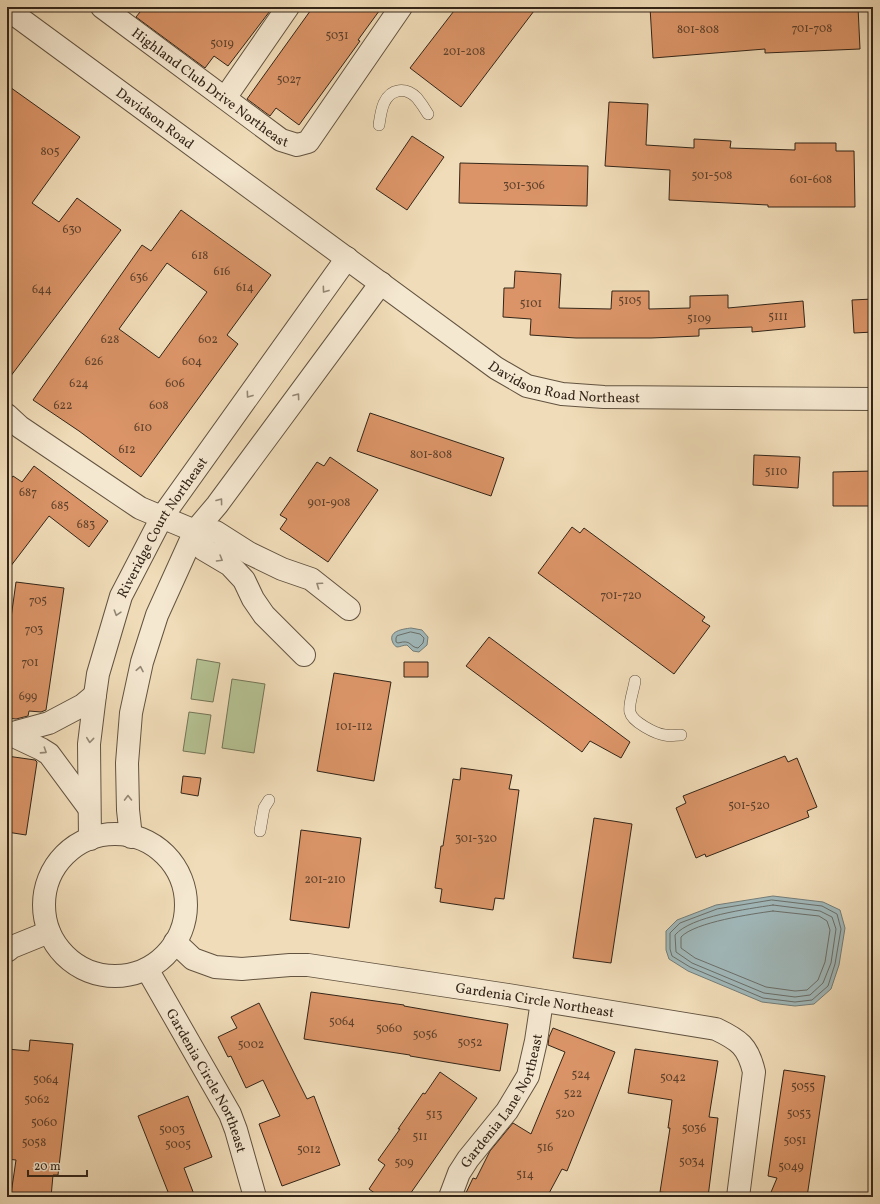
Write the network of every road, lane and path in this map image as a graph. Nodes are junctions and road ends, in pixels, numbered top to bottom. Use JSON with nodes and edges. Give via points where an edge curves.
{"nodes":[{"id":1,"x":102,"y":7,"type":"edge"},
{"id":2,"x":288,"y":7,"type":"edge"},
{"id":3,"x":401,"y":7,"type":"edge"},
{"id":4,"x":16,"y":11,"type":"edge"},
{"id":5,"x":225,"y":98,"type":"junction"},
{"id":6,"x":428,"y":114,"type":"dead end"},
{"id":7,"x":379,"y":125,"type":"dead end"},
{"id":8,"x":304,"y":226,"type":"joint"},
{"id":9,"x":347,"y":258,"type":"junction"},
{"id":10,"x":381,"y":282,"type":"junction"},
{"id":11,"x":873,"y":399,"type":"edge"},
{"id":12,"x":7,"y":415,"type":"edge"},
{"id":13,"x":162,"y":517,"type":"junction"},
{"id":14,"x":195,"y":531,"type":"junction"},
{"id":15,"x":349,"y":609,"type":"dead end"},
{"id":16,"x":304,"y":655,"type":"dead end"},
{"id":17,"x":635,"y":681,"type":"dead end"},
{"id":18,"x":95,"y":695,"type":"junction"},
{"id":19,"x":8,"y":733,"type":"edge"},
{"id":20,"x":681,"y":735,"type":"dead end"},
{"id":21,"x":269,"y":800,"type":"dead end"},
{"id":22,"x":89,"y":808,"type":"junction"},
{"id":23,"x":260,"y":831,"type":"dead end"},
{"id":24,"x":131,"y":837,"type":"junction"},
{"id":25,"x":90,"y":839,"type":"junction"},
{"id":26,"x":49,"y":932,"type":"junction"},
{"id":27,"x":175,"y":942,"type":"junction"},
{"id":28,"x":7,"y":951,"type":"edge"},
{"id":29,"x":147,"y":969,"type":"junction"},
{"id":30,"x":542,"y":1001,"type":"junction"},
{"id":31,"x":255,"y":1197,"type":"edge"},
{"id":32,"x":450,"y":1197,"type":"edge"},
{"id":33,"x":738,"y":1197,"type":"edge"}],
"edges":[{"from":1,"to":5,"type":"street","name":"Highland Club Drive Northeast"},
{"from":2,"to":5,"type":"street"},
{"from":3,"to":5,"type":"street","name":"Highland Club Drive Northeast","via":[[308,142],[297,145],[281,140]]},
{"from":4,"to":8,"type":"street","name":"Davidson Road"},
{"from":6,"to":7,"type":"lane","via":[[417,98],[406,91],[398,90],[390,94],[384,102]]},
{"from":8,"to":9,"type":"street","name":"Davidson Road Northeast"},
{"from":9,"to":10,"type":"street","name":"Davidson Road Northeast"},
{"from":9,"to":13,"type":"street","name":"Riveridge Court Northeast","one_way":true},
{"from":10,"to":11,"type":"street","name":"Davidson Road Northeast","via":[[496,368],[527,386],[562,394],[604,397]]},
{"from":14,"to":10,"type":"street","name":"Riveridge Court Northeast","one_way":true,"via":[[217,505]]},
{"from":12,"to":13,"type":"street","via":[[26,431],[140,508]]},
{"from":13,"to":14,"type":"street"},
{"from":13,"to":18,"type":"street","name":"Riveridge Court Northeast","one_way":true,"via":[[122,596],[98,674]]},
{"from":15,"to":14,"type":"street","one_way":true,"via":[[311,579],[249,553],[216,532]]},
{"from":14,"to":16,"type":"street","one_way":true,"via":[[203,549],[222,559],[235,570],[244,580],[264,615]]},
{"from":24,"to":14,"type":"street","name":"Riveridge Court Northeast","one_way":true,"via":[[127,763],[131,713],[142,662],[157,615]]},
{"from":17,"to":20,"type":"lane","via":[[630,713],[634,720],[653,732]]},
{"from":18,"to":19,"type":"street","via":[[83,705],[49,723]]},
{"from":18,"to":22,"type":"street","name":"Riveridge Court Northeast","one_way":true,"via":[[89,744]]},
{"from":19,"to":22,"type":"street","one_way":true,"via":[[49,754]]},
{"from":21,"to":23,"type":"lane","via":[[264,808]]},
{"from":22,"to":25,"type":"street","name":"Riveridge Court Northeast"},
{"from":24,"to":25,"type":"street","via":[[115,834]]},
{"from":24,"to":27,"type":"street","via":[[160,850],[176,868],[185,890],[186,914]]},
{"from":25,"to":26,"type":"street","via":[[75,846],[59,860],[48,878],[43,899],[44,920]]},
{"from":26,"to":28,"type":"street"},
{"from":26,"to":29,"type":"street","via":[[65,957],[83,969],[104,976],[126,976]]},
{"from":27,"to":29,"type":"street","via":[[165,956]]},
{"from":27,"to":30,"type":"street","name":"Gardenia Circle Northeast","via":[[193,959],[215,967],[242,969],[290,964],[308,965]]},
{"from":29,"to":31,"type":"street","name":"Gardenia Circle Northeast","via":[[230,1114]]},
{"from":30,"to":32,"type":"street","name":"Gardenia Lane Northeast","via":[[528,1076],[507,1111],[462,1168]]},
{"from":30,"to":33,"type":"street","name":"Gardenia Circle Northeast","via":[[716,1029],[742,1044],[751,1058],[754,1072]]}]}
